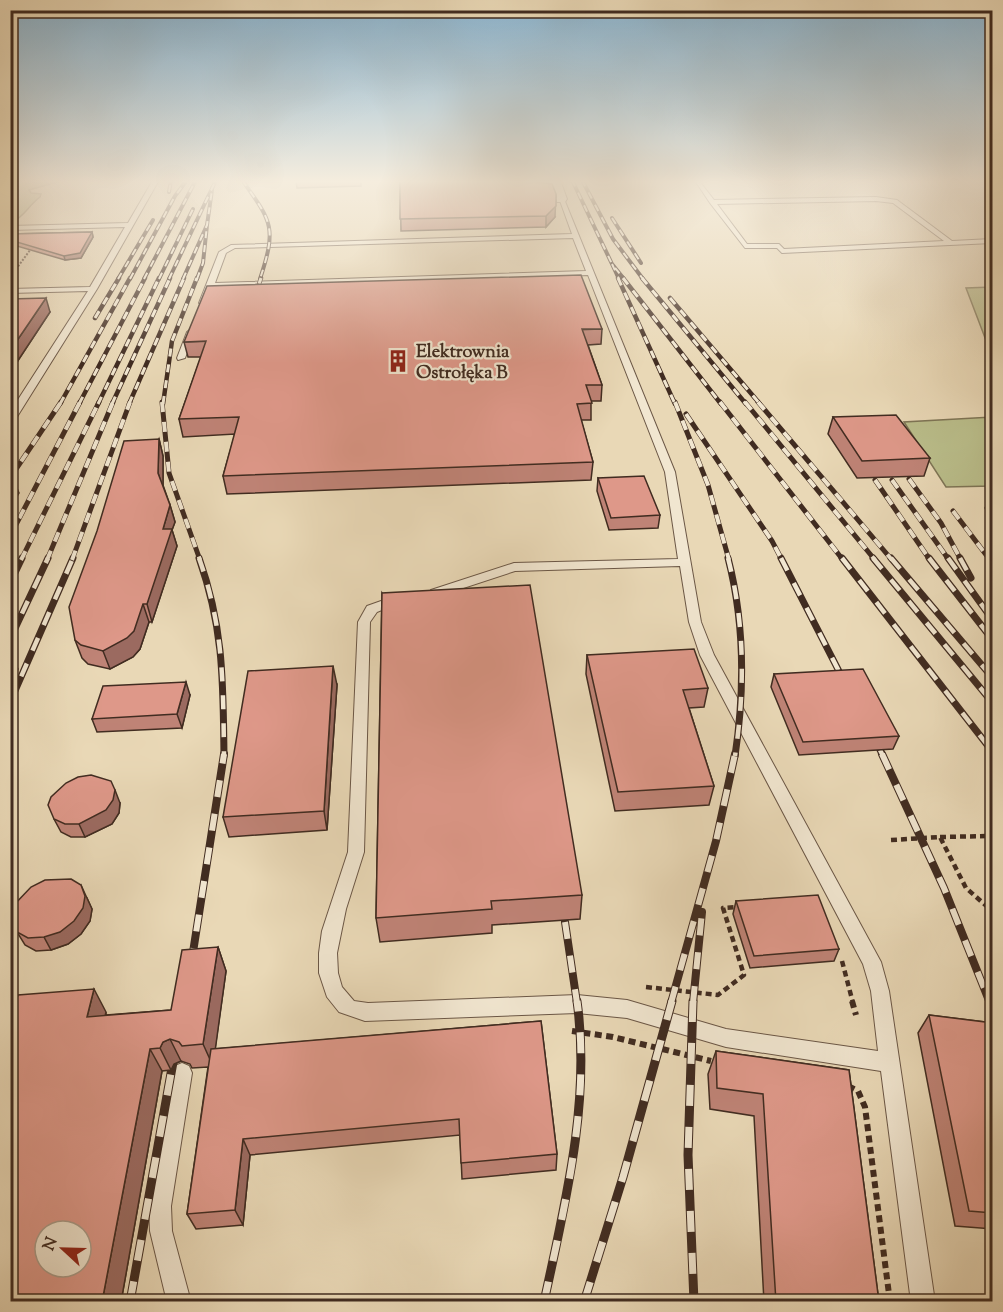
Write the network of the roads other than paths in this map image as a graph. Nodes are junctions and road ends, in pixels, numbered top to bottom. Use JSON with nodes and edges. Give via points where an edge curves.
{"nodes":[{"id":1,"x":121,"y":241,"type":"edge"},
{"id":2,"x":397,"y":241,"type":"edge"},
{"id":3,"x":578,"y":241,"type":"edge"},
{"id":4,"x":741,"y":241,"type":"edge"},
{"id":5,"x":988,"y":241,"type":"edge"},
{"id":6,"x":951,"y":243,"type":"joint"},
{"id":7,"x":591,"y":273,"type":"junction"},
{"id":8,"x":210,"y":285,"type":"junction"},
{"id":9,"x":93,"y":289,"type":"junction"},
{"id":10,"x":10,"y":291,"type":"edge"},
{"id":11,"x":198,"y":316,"type":"edge"},
{"id":12,"x":194,"y":327,"type":"edge"},
{"id":13,"x":181,"y":358,"type":"dead end"},
{"id":14,"x":10,"y":420,"type":"edge"},
{"id":15,"x":685,"y":562,"type":"junction"},
{"id":16,"x":889,"y":1062,"type":"junction"},
{"id":17,"x":182,"y":1073,"type":"edge"},
{"id":18,"x":179,"y":1302,"type":"edge"},
{"id":19,"x":923,"y":1302,"type":"edge"}],
"edges":[{"from":1,"to":9,"type":"lane"},
{"from":2,"to":8,"type":"lane","via":[[233,246],[223,252]]},
{"from":3,"to":7,"type":"lane"},
{"from":4,"to":6,"type":"lane","via":[[745,246],[779,246],[782,251]]},
{"from":5,"to":6,"type":"lane"},
{"from":7,"to":8,"type":"lane"},
{"from":7,"to":15,"type":"lane","via":[[670,472]]},
{"from":8,"to":11,"type":"lane"},
{"from":9,"to":10,"type":"lane"},
{"from":9,"to":14,"type":"lane"},
{"from":12,"to":13,"type":"lane"},
{"from":15,"to":16,"type":"lane","via":[[695,622],[707,656],[872,962],[880,991]]},
{"from":15,"to":16,"type":"lane","via":[[514,567],[444,592],[372,609],[364,622],[356,852],[339,897],[329,941],[330,979],[335,993],[347,1007],[368,1012],[530,1004],[597,1006],[648,1014],[726,1038]]},
{"from":16,"to":19,"type":"lane"},
{"from":17,"to":18,"type":"lane","via":[[160,1206]]}]}
